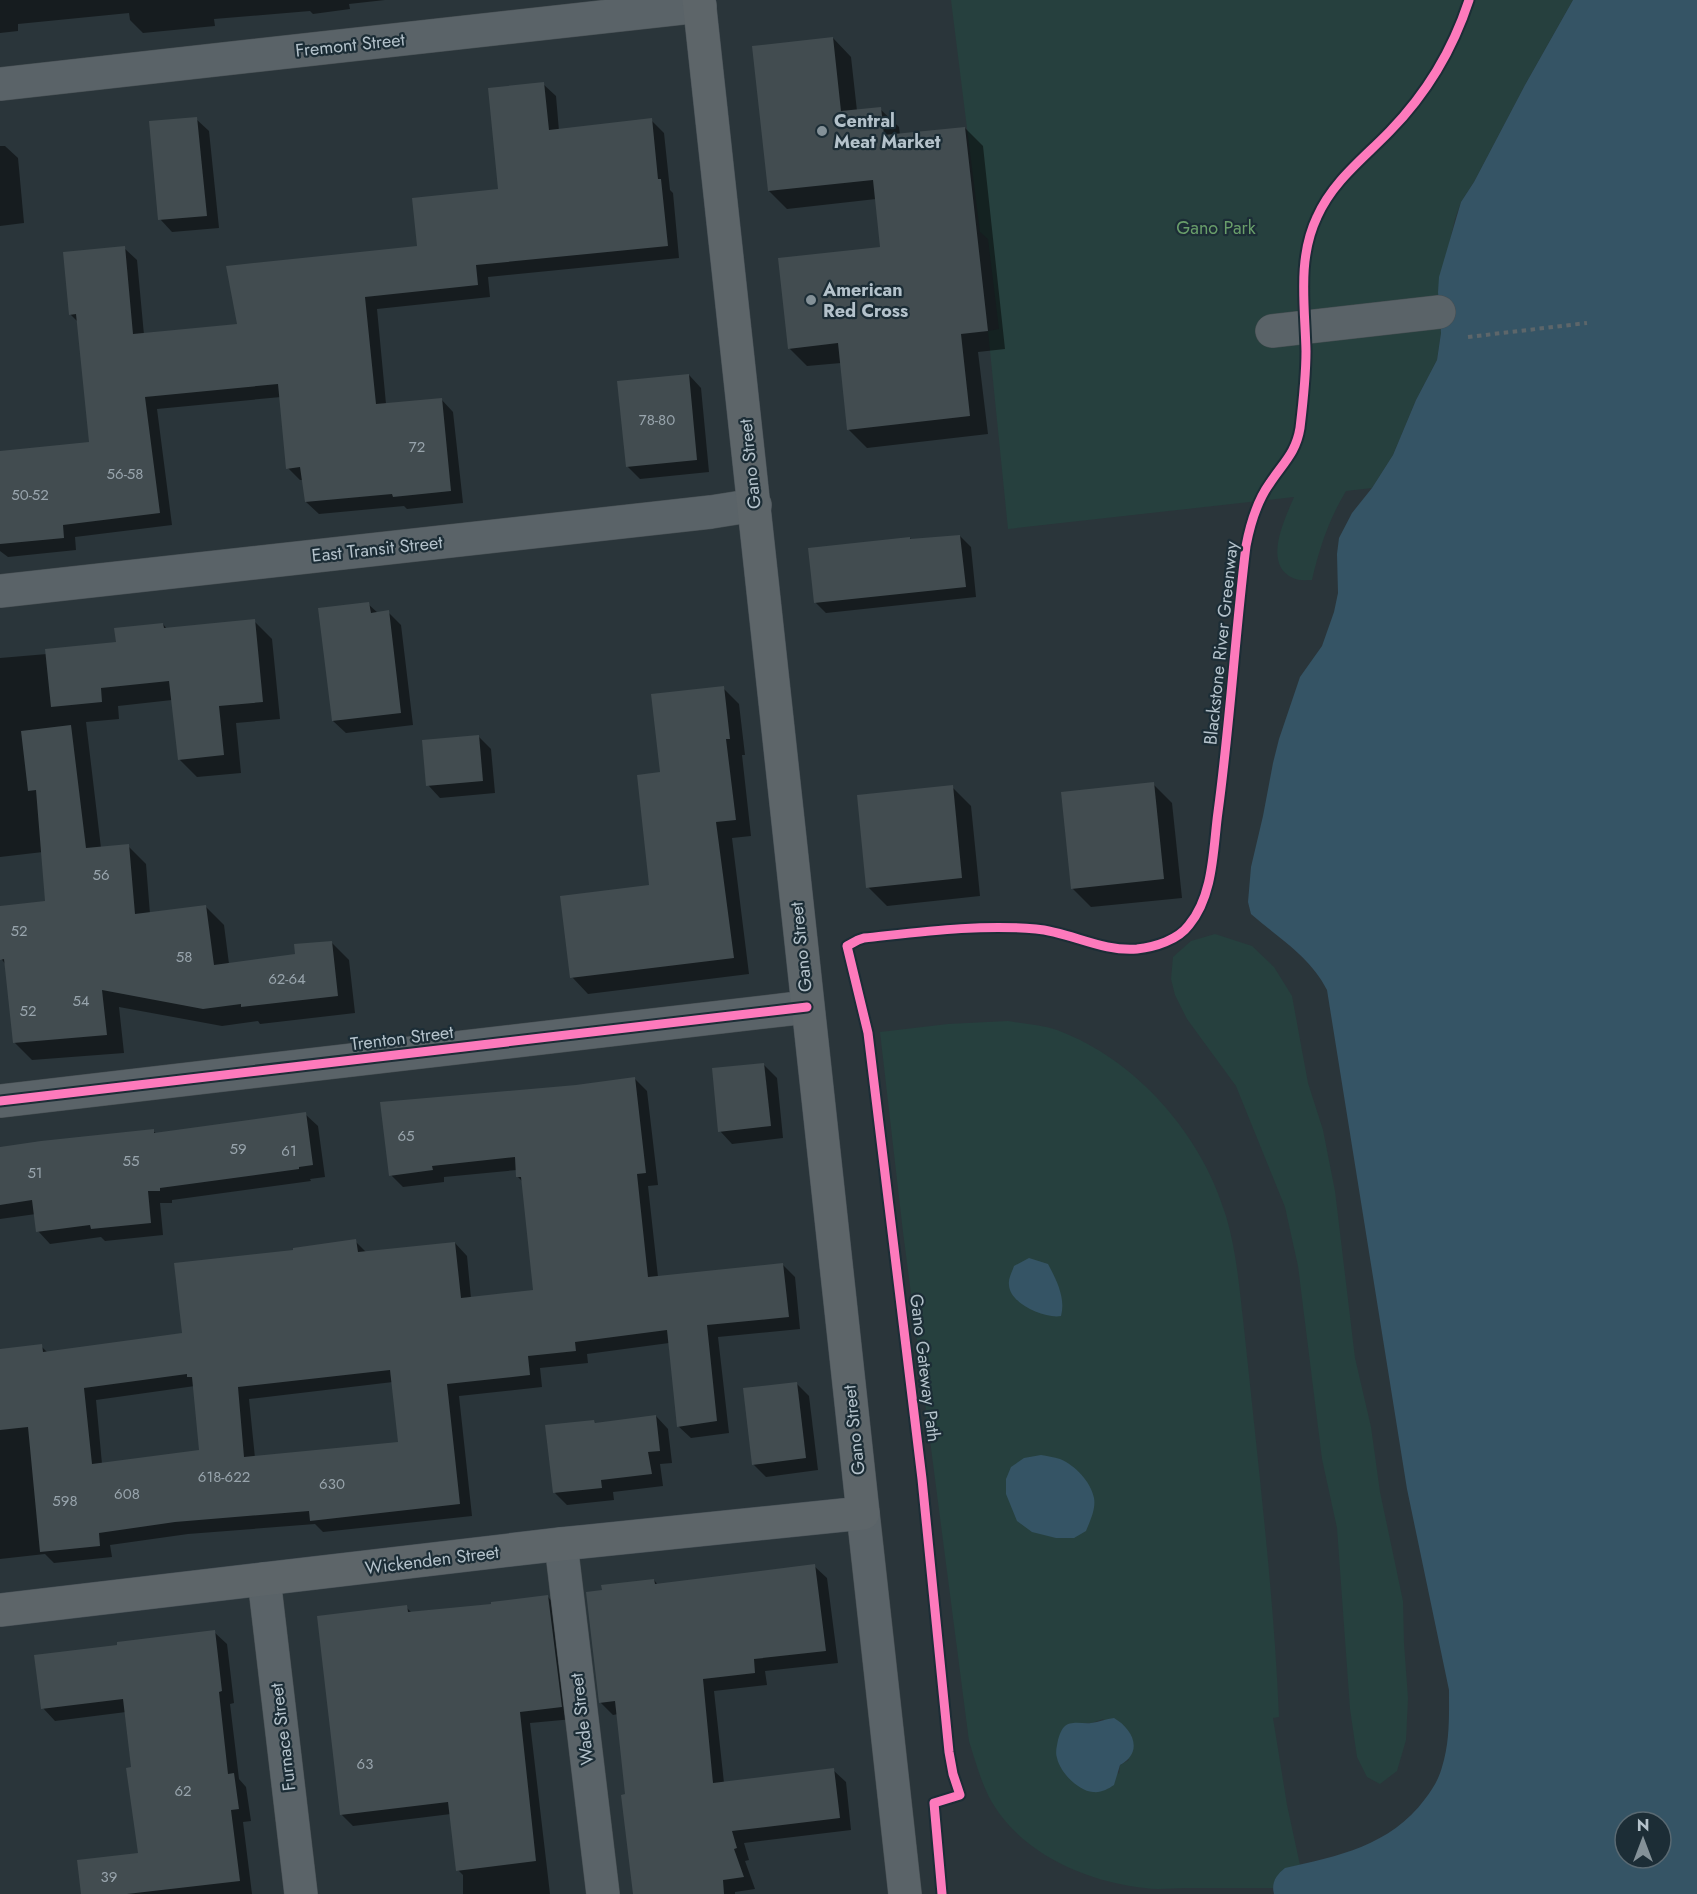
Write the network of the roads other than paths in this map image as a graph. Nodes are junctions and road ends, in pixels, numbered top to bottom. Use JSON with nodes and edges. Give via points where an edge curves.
{"nodes":[{"id":1,"x":699,"y":3,"type":"edge"},
{"id":2,"x":0,"y":84,"type":"edge"},
{"id":3,"x":1439,"y":312,"type":"dead end"},
{"id":4,"x":1272,"y":331,"type":"dead end"},
{"id":5,"x":754,"y":505,"type":"junction"},
{"id":6,"x":0,"y":591,"type":"edge"},
{"id":7,"x":807,"y":1007,"type":"junction"},
{"id":8,"x":0,"y":1101,"type":"edge"},
{"id":9,"x":863,"y":1513,"type":"junction"},
{"id":10,"x":561,"y":1544,"type":"junction"},
{"id":11,"x":264,"y":1580,"type":"junction"},
{"id":12,"x":0,"y":1610,"type":"edge"},
{"id":13,"x":301,"y":1894,"type":"edge"},
{"id":14,"x":603,"y":1894,"type":"edge"},
{"id":15,"x":905,"y":1894,"type":"edge"}],
"edges":[{"from":1,"to":2,"type":"street","name":"Fremont Street"},
{"from":1,"to":5,"type":"main road","name":"Gano Street"},
{"from":3,"to":4,"type":"street"},
{"from":5,"to":6,"type":"street","name":"East Transit Street"},
{"from":5,"to":7,"type":"main road","name":"Gano Street"},
{"from":7,"to":8,"type":"street","name":"Trenton Street"},
{"from":7,"to":9,"type":"main road","name":"Gano Street"},
{"from":9,"to":10,"type":"main road","name":"Wickenden Street"},
{"from":9,"to":15,"type":"street","name":"Gano Street"},
{"from":10,"to":11,"type":"main road","name":"Wickenden Street"},
{"from":10,"to":14,"type":"street","name":"Wade Street"},
{"from":11,"to":12,"type":"main road","name":"Wickenden Street"},
{"from":11,"to":13,"type":"street","name":"Furnace Street"}]}
